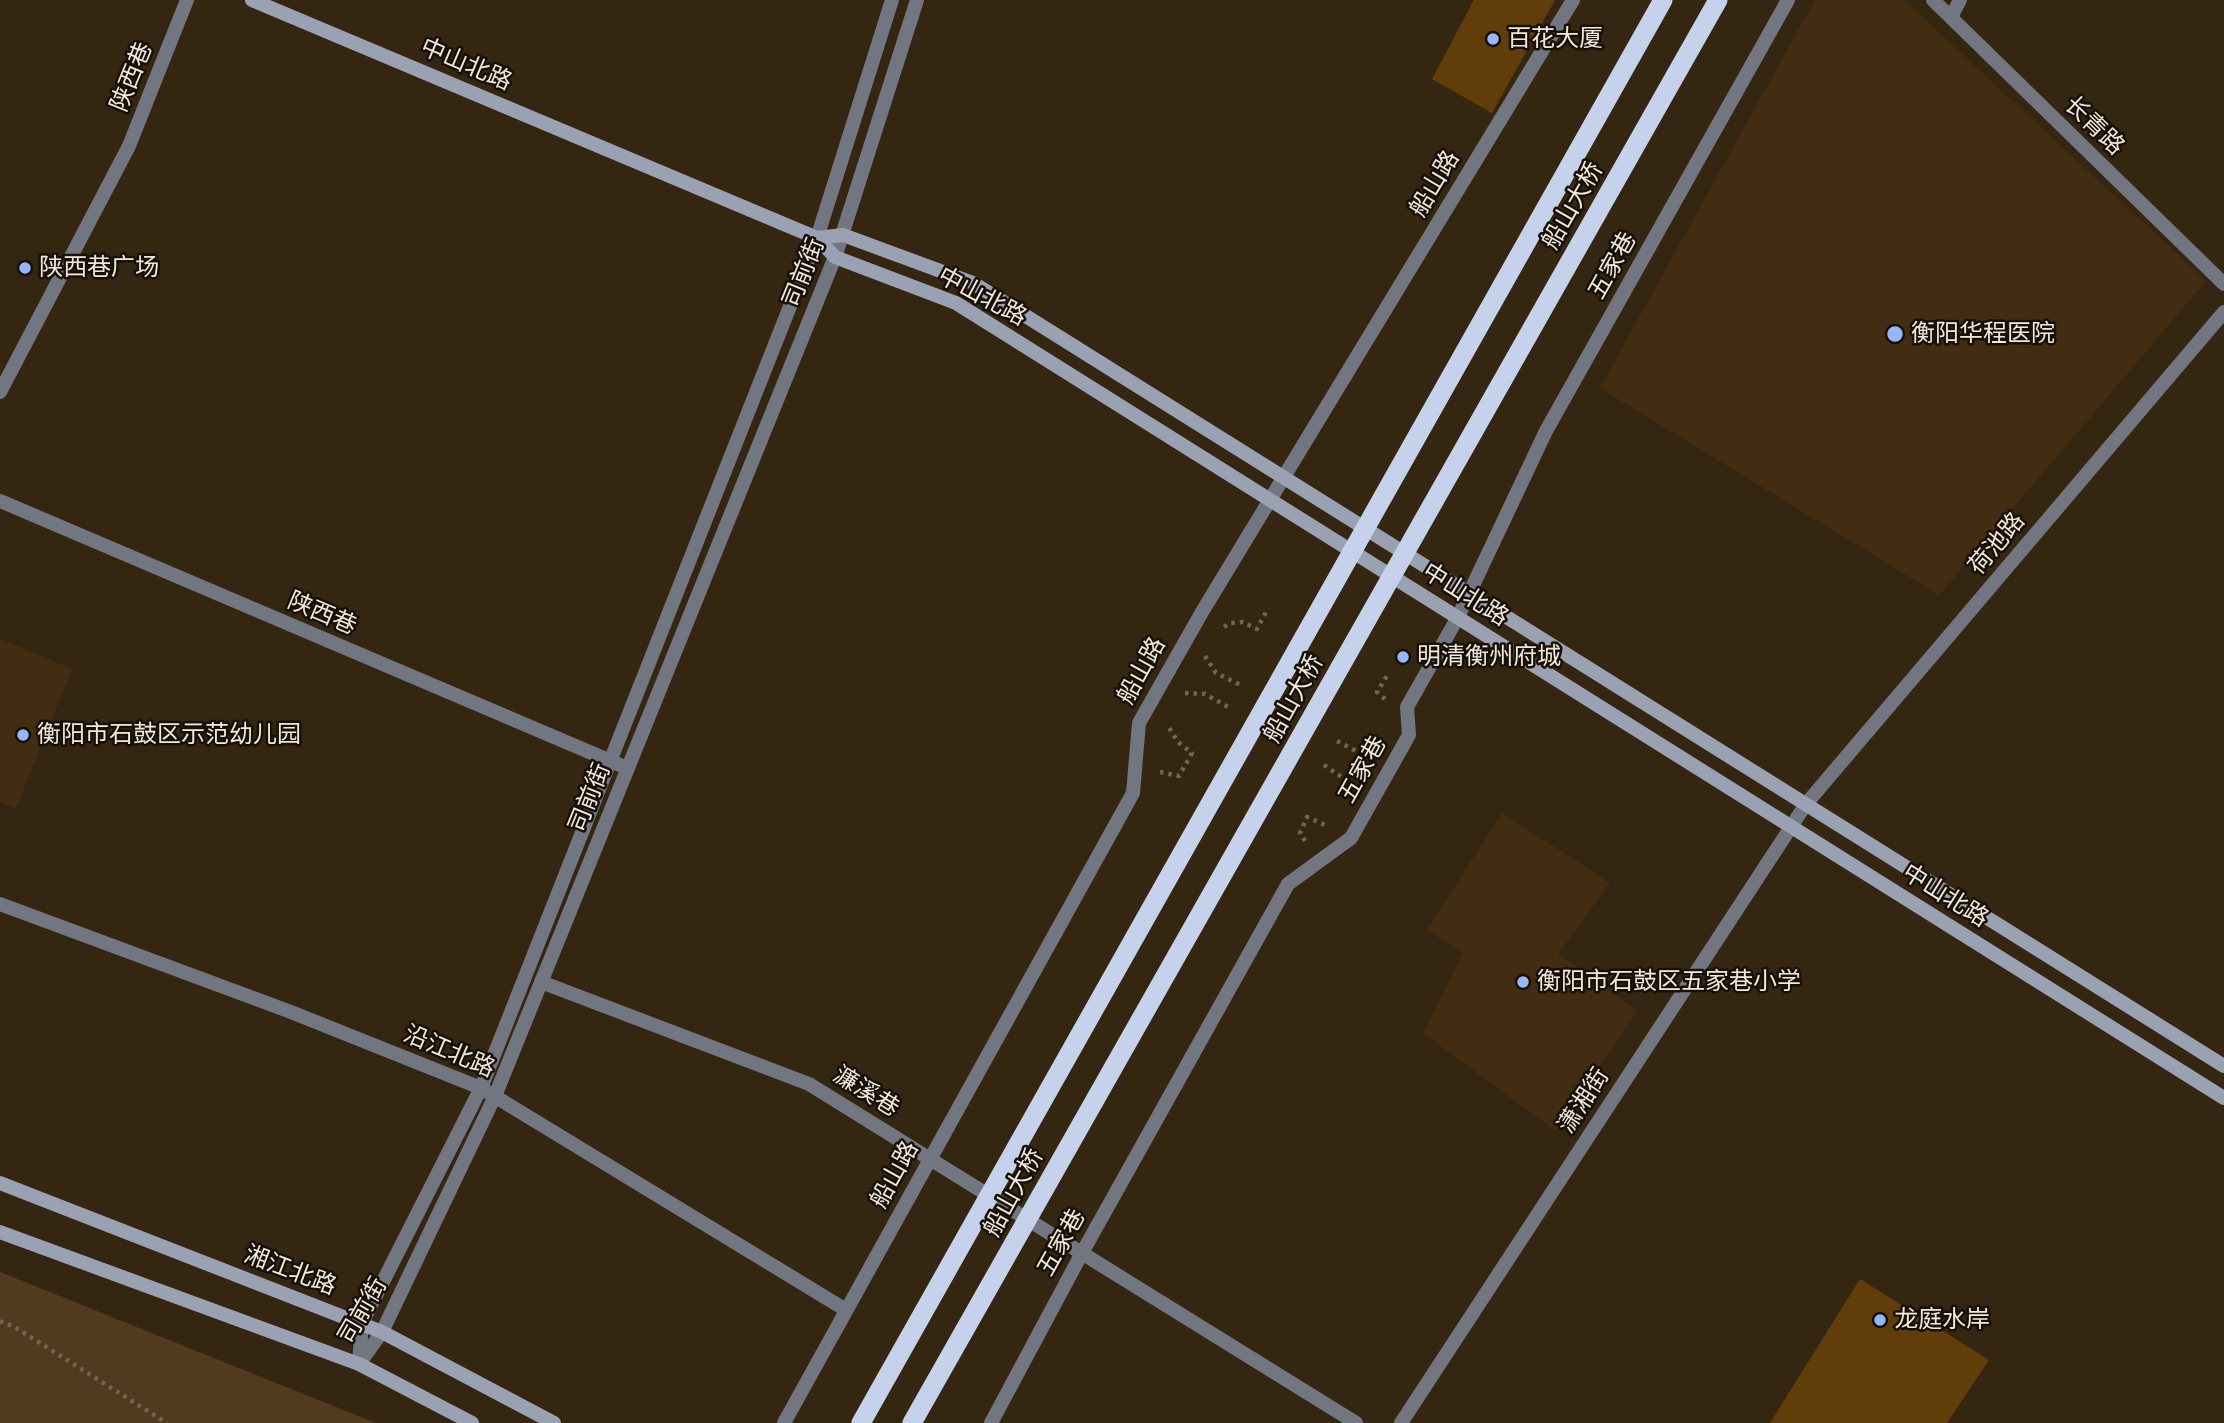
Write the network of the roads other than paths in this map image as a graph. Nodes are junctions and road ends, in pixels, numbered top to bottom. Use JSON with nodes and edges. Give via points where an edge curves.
{"nodes":[{"id":1,"x":187,"y":0,"type":"edge"},
{"id":2,"x":252,"y":0,"type":"edge"},
{"id":3,"x":892,"y":0,"type":"edge"},
{"id":4,"x":917,"y":0,"type":"edge"},
{"id":5,"x":1573,"y":0,"type":"edge"},
{"id":6,"x":1663,"y":0,"type":"edge"},
{"id":7,"x":1718,"y":0,"type":"edge"},
{"id":8,"x":1787,"y":0,"type":"edge"},
{"id":9,"x":1933,"y":0,"type":"edge"},
{"id":10,"x":1960,"y":0,"type":"edge"},
{"id":11,"x":1951,"y":17,"type":"junction"},
{"id":12,"x":843,"y":236,"type":"junction"},
{"id":13,"x":817,"y":238,"type":"junction"},
{"id":14,"x":835,"y":257,"type":"junction"},
{"id":15,"x":2224,"y":284,"type":"edge"},
{"id":16,"x":2224,"y":312,"type":"edge"},
{"id":17,"x":0,"y":392,"type":"edge"},
{"id":18,"x":1284,"y":477,"type":"junction"},
{"id":19,"x":1270,"y":500,"type":"junction"},
{"id":20,"x":0,"y":501,"type":"edge"},
{"id":21,"x":1470,"y":594,"type":"junction"},
{"id":22,"x":1458,"y":617,"type":"junction"},
{"id":23,"x":610,"y":761,"type":"junction"},
{"id":24,"x":627,"y":768,"type":"junction"},
{"id":25,"x":1805,"y":804,"type":"junction"},
{"id":26,"x":1791,"y":827,"type":"junction"},
{"id":27,"x":0,"y":904,"type":"edge"},
{"id":28,"x":541,"y":982,"type":"junction"},
{"id":29,"x":2224,"y":1066,"type":"edge"},
{"id":30,"x":481,"y":1088,"type":"junction"},
{"id":31,"x":495,"y":1096,"type":"junction"},
{"id":32,"x":2224,"y":1098,"type":"edge"},
{"id":33,"x":930,"y":1159,"type":"junction"},
{"id":34,"x":0,"y":1183,"type":"edge"},
{"id":35,"x":0,"y":1232,"type":"edge"},
{"id":36,"x":1082,"y":1253,"type":"junction"},
{"id":37,"x":846,"y":1310,"type":"junction"},
{"id":38,"x":362,"y":1323,"type":"junction"},
{"id":39,"x":382,"y":1332,"type":"junction"},
{"id":40,"x":359,"y":1364,"type":"junction"},
{"id":41,"x":472,"y":1423,"type":"edge"},
{"id":42,"x":554,"y":1423,"type":"edge"},
{"id":43,"x":783,"y":1423,"type":"edge"},
{"id":44,"x":861,"y":1423,"type":"edge"},
{"id":45,"x":912,"y":1423,"type":"edge"},
{"id":46,"x":991,"y":1423,"type":"edge"},
{"id":47,"x":1356,"y":1423,"type":"edge"},
{"id":48,"x":1401,"y":1423,"type":"edge"}],
"edges":[{"from":1,"to":17,"type":"street","name":"陕西巷","via":[[129,146]]},
{"from":2,"to":13,"type":"main road","name":"中山北路"},
{"from":3,"to":13,"type":"street","name":"司前街"},
{"from":4,"to":12,"type":"street","name":"司前街"},
{"from":5,"to":18,"type":"street","name":"船山路"},
{"from":6,"to":44,"type":"highway","name":"船山大桥","bridge":true},
{"from":7,"to":45,"type":"highway","name":"船山大桥","bridge":true},
{"from":8,"to":21,"type":"street","name":"五家巷","via":[[1546,431]]},
{"from":9,"to":11,"type":"street","name":"长青路"},
{"from":10,"to":11,"type":"street"},
{"from":11,"to":15,"type":"street","name":"长青路"},
{"from":12,"to":13,"type":"main road","name":"中山北路"},
{"from":12,"to":14,"type":"street","name":"司前街"},
{"from":12,"to":18,"type":"main road","name":"中山北路","via":[[972,283]]},
{"from":13,"to":14,"type":"main road","name":"中山北路"},
{"from":13,"to":23,"type":"street","name":"司前街"},
{"from":14,"to":19,"type":"main road","name":"中山北路","via":[[956,303]]},
{"from":14,"to":24,"type":"street","name":"司前街"},
{"from":16,"to":25,"type":"street","name":"荷池路"},
{"from":18,"to":19,"type":"street","name":"船山路"},
{"from":18,"to":21,"type":"main road","name":"中山北路"},
{"from":19,"to":22,"type":"main road","name":"中山北路"},
{"from":19,"to":33,"type":"street","name":"船山路","via":[[1139,723],[1133,793]]},
{"from":20,"to":23,"type":"street","name":"陕西巷"},
{"from":21,"to":22,"type":"street","name":"五家巷"},
{"from":21,"to":25,"type":"main road","name":"中山北路"},
{"from":22,"to":26,"type":"main road","name":"中山北路"},
{"from":22,"to":36,"type":"street","name":"五家巷","via":[[1407,707],[1409,735],[1352,838],[1288,884]]},
{"from":23,"to":24,"type":"street","name":"陕西巷"},
{"from":23,"to":30,"type":"street","name":"司前街"},
{"from":24,"to":28,"type":"street","name":"司前街"},
{"from":25,"to":26,"type":"street","name":"潇湘街"},
{"from":25,"to":29,"type":"main road","name":"中山北路"},
{"from":26,"to":32,"type":"main road","name":"中山北路"},
{"from":26,"to":48,"type":"street","name":"潇湘街"},
{"from":27,"to":30,"type":"street","name":"沿江北路"},
{"from":28,"to":31,"type":"street","name":"司前街"},
{"from":28,"to":33,"type":"street","name":"濂溪巷","via":[[809,1084]]},
{"from":30,"to":31,"type":"street","name":"沿江北路"},
{"from":30,"to":38,"type":"street","name":"司前街"},
{"from":31,"to":37,"type":"street","name":"沿江北路"},
{"from":31,"to":39,"type":"street","name":"司前街"},
{"from":33,"to":36,"type":"street","name":"濂溪巷"},
{"from":33,"to":37,"type":"street","name":"船山路"},
{"from":34,"to":38,"type":"main road","name":"湘江北路"},
{"from":35,"to":40,"type":"main road"},
{"from":36,"to":46,"type":"street","name":"五家巷"},
{"from":36,"to":47,"type":"street","name":"濂溪巷"},
{"from":37,"to":43,"type":"street","name":"船山路"},
{"from":38,"to":39,"type":"main road","name":"湘江北路"},
{"from":38,"to":40,"type":"street","name":"司前街"},
{"from":39,"to":40,"type":"street","name":"司前街"},
{"from":39,"to":42,"type":"main road","name":"湘江北路"},
{"from":40,"to":41,"type":"main road"}]}
